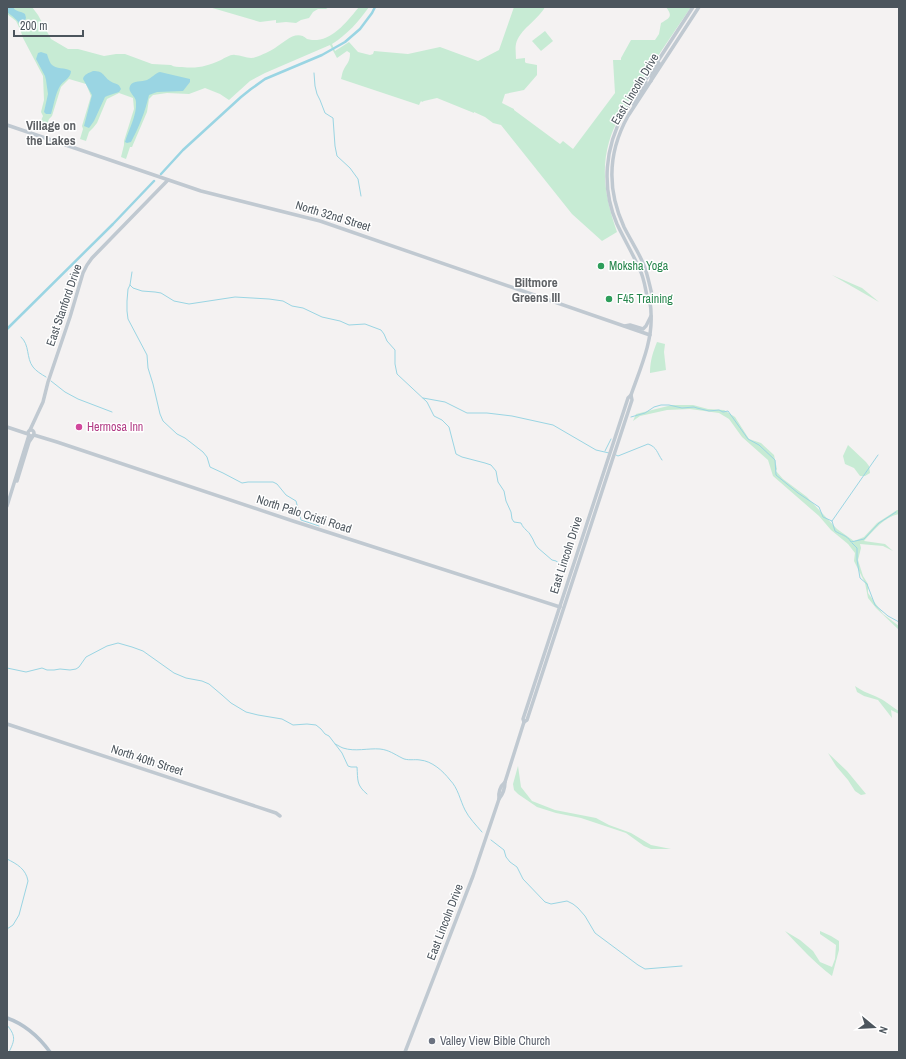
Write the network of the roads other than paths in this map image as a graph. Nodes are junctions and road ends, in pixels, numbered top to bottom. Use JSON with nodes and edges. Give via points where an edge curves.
{"nodes":[{"id":1,"x":693,"y":7,"type":"edge"},
{"id":2,"x":699,"y":7,"type":"edge"},
{"id":3,"x":672,"y":38,"type":"junction"},
{"id":4,"x":651,"y":82,"type":"junction"},
{"id":5,"x":638,"y":96,"type":"junction"},
{"id":6,"x":634,"y":103,"type":"junction"},
{"id":7,"x":7,"y":125,"type":"edge"},
{"id":8,"x":168,"y":180,"type":"junction"},
{"id":9,"x":650,"y":302,"type":"junction"},
{"id":10,"x":651,"y":315,"type":"junction"},
{"id":11,"x":624,"y":327,"type":"junction"},
{"id":12,"x":650,"y":335,"type":"junction"},
{"id":13,"x":7,"y":427,"type":"edge"},
{"id":14,"x":31,"y":433,"type":"junction"},
{"id":15,"x":611,"y":456,"type":"junction"},
{"id":16,"x":7,"y":506,"type":"edge"},
{"id":17,"x":560,"y":607,"type":"junction"},
{"id":18,"x":524,"y":722,"type":"junction"},
{"id":19,"x":7,"y":724,"type":"edge"},
{"id":20,"x":280,"y":816,"type":"dead end"},
{"id":21,"x":7,"y":1018,"type":"edge"},
{"id":22,"x":50,"y":1052,"type":"edge"},
{"id":23,"x":405,"y":1052,"type":"edge"}],
"edges":[{"from":1,"to":3,"type":"main road","name":"East Lincoln Drive"},
{"from":2,"to":4,"type":"main road","name":"East Lincoln Drive"},
{"from":3,"to":4,"type":"main road","via":[[669,48],[652,75]]},
{"from":3,"to":5,"type":"main road","name":"East Lincoln Drive","via":[[645,79],[644,87]]},
{"from":4,"to":5,"type":"main road","name":"East Lincoln Drive"},
{"from":5,"to":6,"type":"main road","name":"East Lincoln Drive"},
{"from":6,"to":9,"type":"main road","name":"East Lincoln Drive","via":[[619,134],[612,176],[619,216],[645,269],[652,295]]},
{"from":6,"to":9,"type":"main road","name":"East Lincoln Drive","via":[[624,113],[610,146],[608,191],[612,212],[641,271]]},
{"from":7,"to":8,"type":"main road","name":"North 32nd Street"},
{"from":8,"to":11,"type":"main road","name":"North 32nd Street","via":[[219,197],[314,219]]},
{"from":8,"to":14,"type":"main road","name":"East Stanford Drive","via":[[87,265]]},
{"from":9,"to":10,"type":"main road","name":"East Lincoln Drive"},
{"from":10,"to":11,"type":"main road","via":[[643,328]]},
{"from":10,"to":12,"type":"main road","name":"East Lincoln Drive"},
{"from":11,"to":12,"type":"main road","name":"North 32nd Street"},
{"from":12,"to":15,"type":"main road","name":"East Lincoln Drive"},
{"from":13,"to":14,"type":"main road","name":"North Palo Cristi Road"},
{"from":14,"to":16,"type":"main road","name":"East Stanford Drive"},
{"from":14,"to":17,"type":"main road","name":"North Palo Cristi Road"},
{"from":15,"to":17,"type":"main road","name":"East Lincoln Drive"},
{"from":15,"to":18,"type":"main road","name":"East Lincoln Drive","via":[[527,720]]},
{"from":17,"to":18,"type":"main road","name":"East Lincoln Drive"},
{"from":18,"to":23,"type":"main road","name":"East Lincoln Drive","via":[[505,782],[501,785],[499,799],[473,876]]},
{"from":19,"to":20,"type":"main road","name":"North 40th Street"},
{"from":21,"to":22,"type":"main road","via":[[32,1033]]}]}
